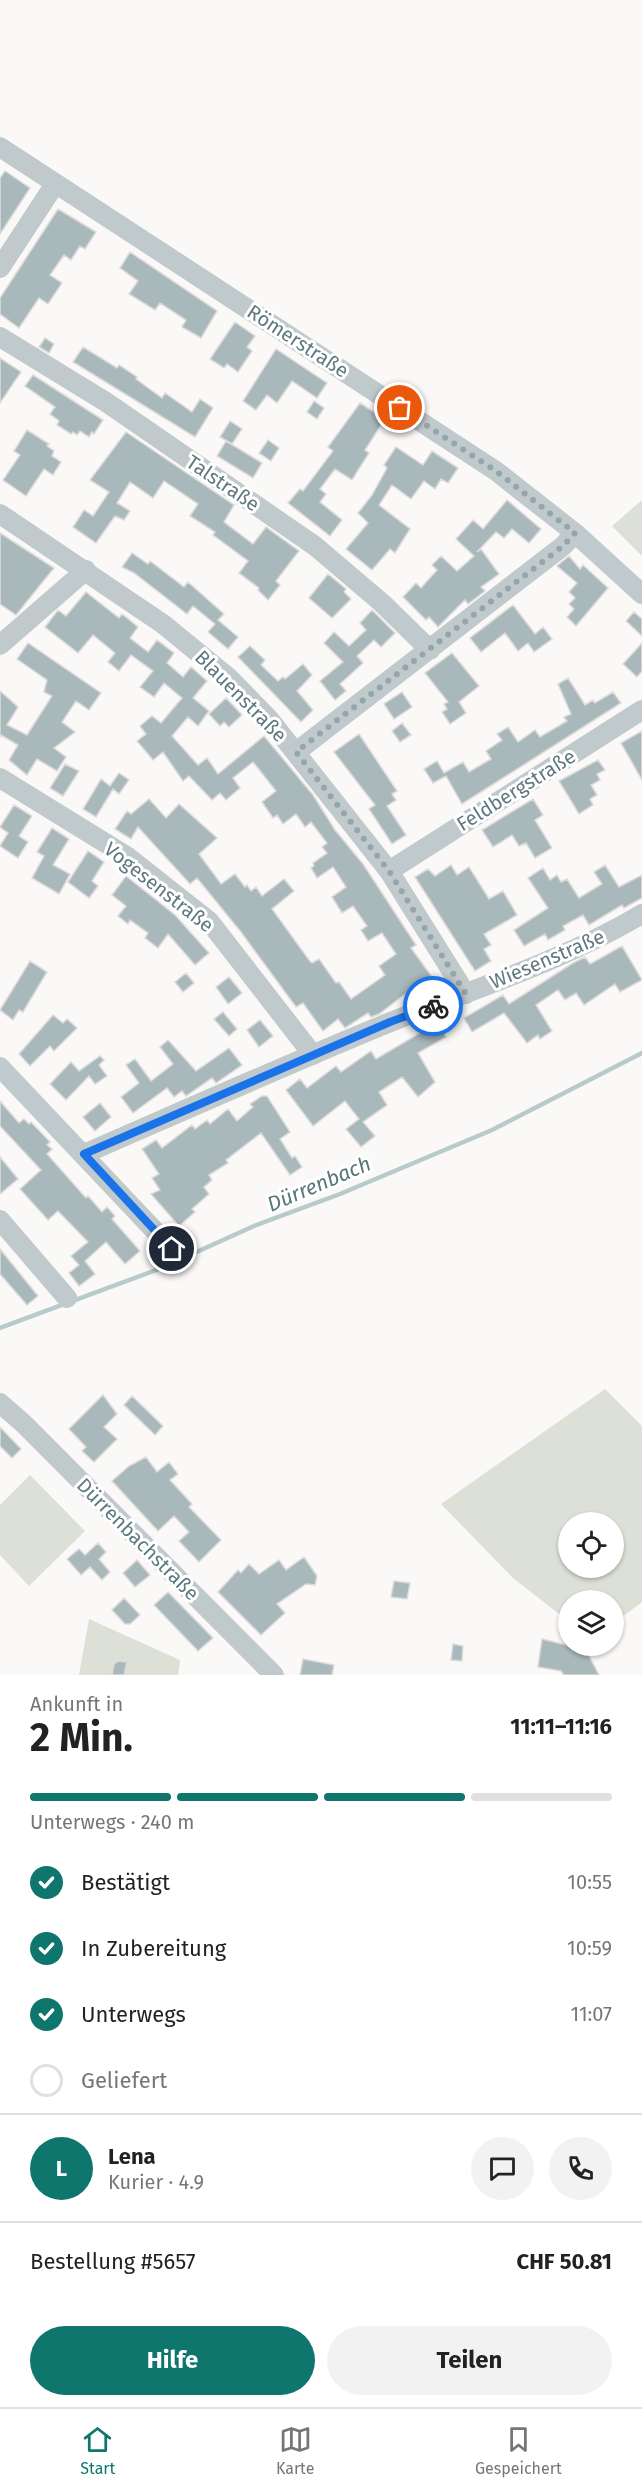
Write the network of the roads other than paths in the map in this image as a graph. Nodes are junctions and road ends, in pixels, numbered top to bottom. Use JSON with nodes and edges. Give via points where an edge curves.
{"nodes":[{"id":1,"x":0,"y":147,"type":"edge"},
{"id":2,"x":55,"y":184,"type":"junction"},
{"id":3,"x":0,"y":268,"type":"edge"},
{"id":4,"x":0,"y":337,"type":"edge"},
{"id":5,"x":0,"y":514,"type":"edge"},
{"id":6,"x":575,"y":533,"type":"junction"},
{"id":7,"x":86,"y":570,"type":"junction"},
{"id":8,"x":642,"y":594,"type":"edge"},
{"id":9,"x":0,"y":645,"type":"edge"},
{"id":10,"x":430,"y":650,"type":"junction"},
{"id":11,"x":642,"y":710,"type":"edge"},
{"id":12,"x":296,"y":752,"type":"junction"},
{"id":13,"x":0,"y":778,"type":"edge"},
{"id":14,"x":389,"y":871,"type":"junction"},
{"id":15,"x":642,"y":914,"type":"edge"},
{"id":16,"x":466,"y":994,"type":"junction"},
{"id":17,"x":313,"y":1055,"type":"junction"},
{"id":18,"x":0,"y":1067,"type":"edge"},
{"id":19,"x":84,"y":1154,"type":"junction"},
{"id":20,"x":0,"y":1220,"type":"edge"},
{"id":21,"x":172,"y":1249,"type":"dead end"},
{"id":22,"x":67,"y":1298,"type":"dead end"},
{"id":23,"x":0,"y":1403,"type":"edge"},
{"id":24,"x":274,"y":1675,"type":"edge"}],
"edges":[{"from":1,"to":2,"type":"street","name":"Römerstraße"},
{"from":2,"to":3,"type":"street"},
{"from":2,"to":6,"type":"street","name":"Römerstraße","via":[[496,471]]},
{"from":4,"to":10,"type":"street","name":"Talstraße","via":[[106,402],[315,546]]},
{"from":5,"to":7,"type":"street","name":"Blauenstraße"},
{"from":6,"to":8,"type":"street","name":"Römerstraße"},
{"from":6,"to":10,"type":"street"},
{"from":7,"to":9,"type":"street"},
{"from":7,"to":12,"type":"street","name":"Blauenstraße","via":[[163,624],[229,678]]},
{"from":10,"to":12,"type":"street"},
{"from":11,"to":14,"type":"street","name":"Feldbergstraße"},
{"from":12,"to":14,"type":"street","name":"Blauenstraße"},
{"from":13,"to":17,"type":"street","name":"Vogesenstraße","via":[[128,857],[209,921]]},
{"from":14,"to":16,"type":"street","name":"Blauenstraße"},
{"from":15,"to":16,"type":"street","name":"Wiesenstraße","via":[[612,932]]},
{"from":16,"to":17,"type":"street","name":"Wiesenstraße"},
{"from":17,"to":19,"type":"street","name":"Wiesenstraße"},
{"from":18,"to":19,"type":"street"},
{"from":19,"to":21,"type":"street"},
{"from":20,"to":22,"type":"street"},
{"from":23,"to":24,"type":"street","name":"Dürrenbachstraße"}]}
